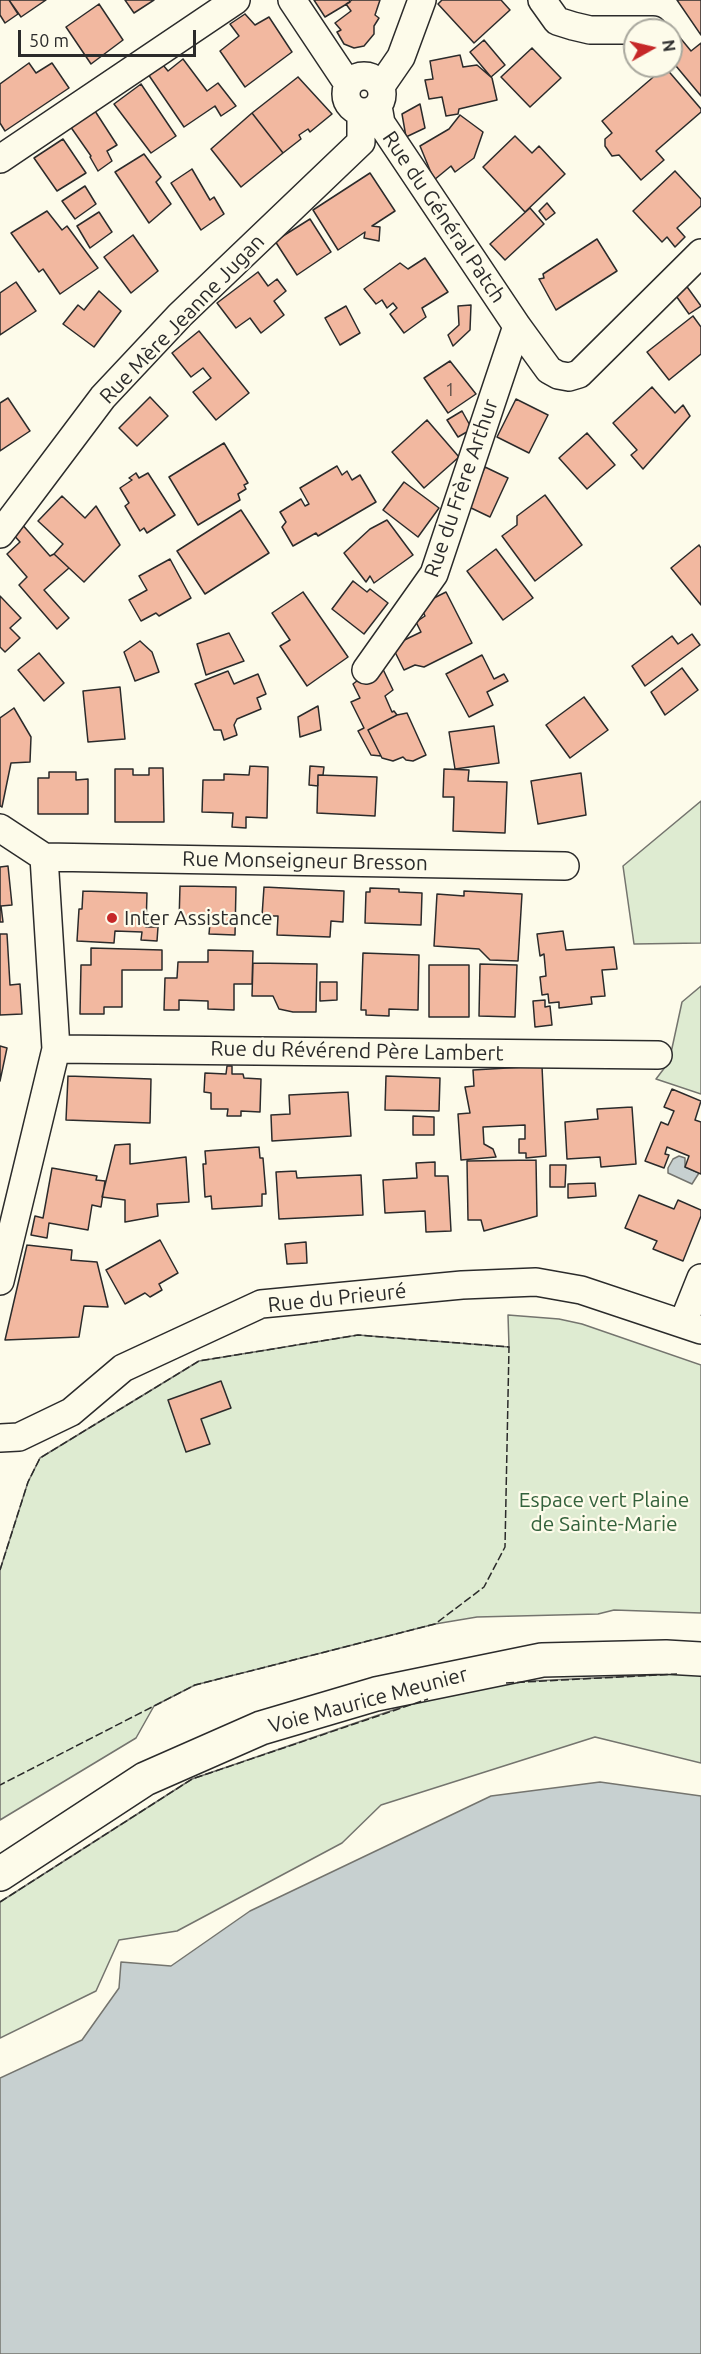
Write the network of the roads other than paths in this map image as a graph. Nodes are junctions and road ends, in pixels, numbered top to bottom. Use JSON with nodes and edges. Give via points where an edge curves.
{"nodes":[{"id":1,"x":236,"y":0,"type":"edge"},
{"id":2,"x":291,"y":0,"type":"edge"},
{"id":3,"x":422,"y":0,"type":"edge"},
{"id":4,"x":542,"y":0,"type":"edge"},
{"id":5,"x":623,"y":30,"type":"edge"},
{"id":6,"x":373,"y":101,"type":"junction"},
{"id":7,"x":0,"y":159,"type":"edge"},
{"id":8,"x":701,"y":253,"type":"edge"},
{"id":9,"x":516,"y":326,"type":"junction"},
{"id":10,"x":0,"y":534,"type":"edge"},
{"id":11,"x":366,"y":670,"type":"dead end"},
{"id":12,"x":0,"y":828,"type":"edge"},
{"id":13,"x":44,"y":857,"type":"junction"},
{"id":14,"x":565,"y":866,"type":"dead end"},
{"id":15,"x":56,"y":1048,"type":"junction"},
{"id":16,"x":658,"y":1055,"type":"dead end"},
{"id":17,"x":701,"y":1278,"type":"edge"},
{"id":18,"x":0,"y":1281,"type":"edge"},
{"id":19,"x":692,"y":1327,"type":"edge"},
{"id":20,"x":6,"y":1442,"type":"edge"},
{"id":21,"x":701,"y":1659,"type":"edge"},
{"id":22,"x":0,"y":1874,"type":"edge"}],
"edges":[{"from":1,"to":7,"type":"street"},
{"from":2,"to":6,"type":"street","via":[[348,84],[361,75],[376,80]]},
{"from":3,"to":6,"type":"street","via":[[401,57]]},
{"from":4,"to":5,"type":"street","via":[[557,21],[590,30]]},
{"from":6,"to":9,"type":"street","name":"Rue du Général Patch","via":[[381,123]]},
{"from":6,"to":10,"type":"street","name":"Rue Mère Jeanne Jugan","via":[[361,142],[180,315],[103,397]]},
{"from":8,"to":9,"type":"street","name":"Rue du Général Patch","via":[[579,374],[558,375],[549,370]]},
{"from":9,"to":11,"type":"street","name":"Rue du Frère Arthur","via":[[434,574]]},
{"from":12,"to":13,"type":"street"},
{"from":13,"to":14,"type":"street","name":"Rue Monseigneur Bresson"},
{"from":13,"to":15,"type":"street"},
{"from":15,"to":16,"type":"street","name":"Rue du Révérend Père Lambert"},
{"from":15,"to":18,"type":"street"},
{"from":17,"to":19,"type":"street","name":"Rue du Prieuré"},
{"from":19,"to":20,"type":"street","name":"Rue du Prieuré","via":[[581,1290],[536,1282],[261,1304],[123,1368],[71,1412]]},
{"from":21,"to":22,"type":"main road","name":"Voie Maurice Meunier","via":[[542,1660],[376,1694],[261,1728],[145,1779]]}]}
